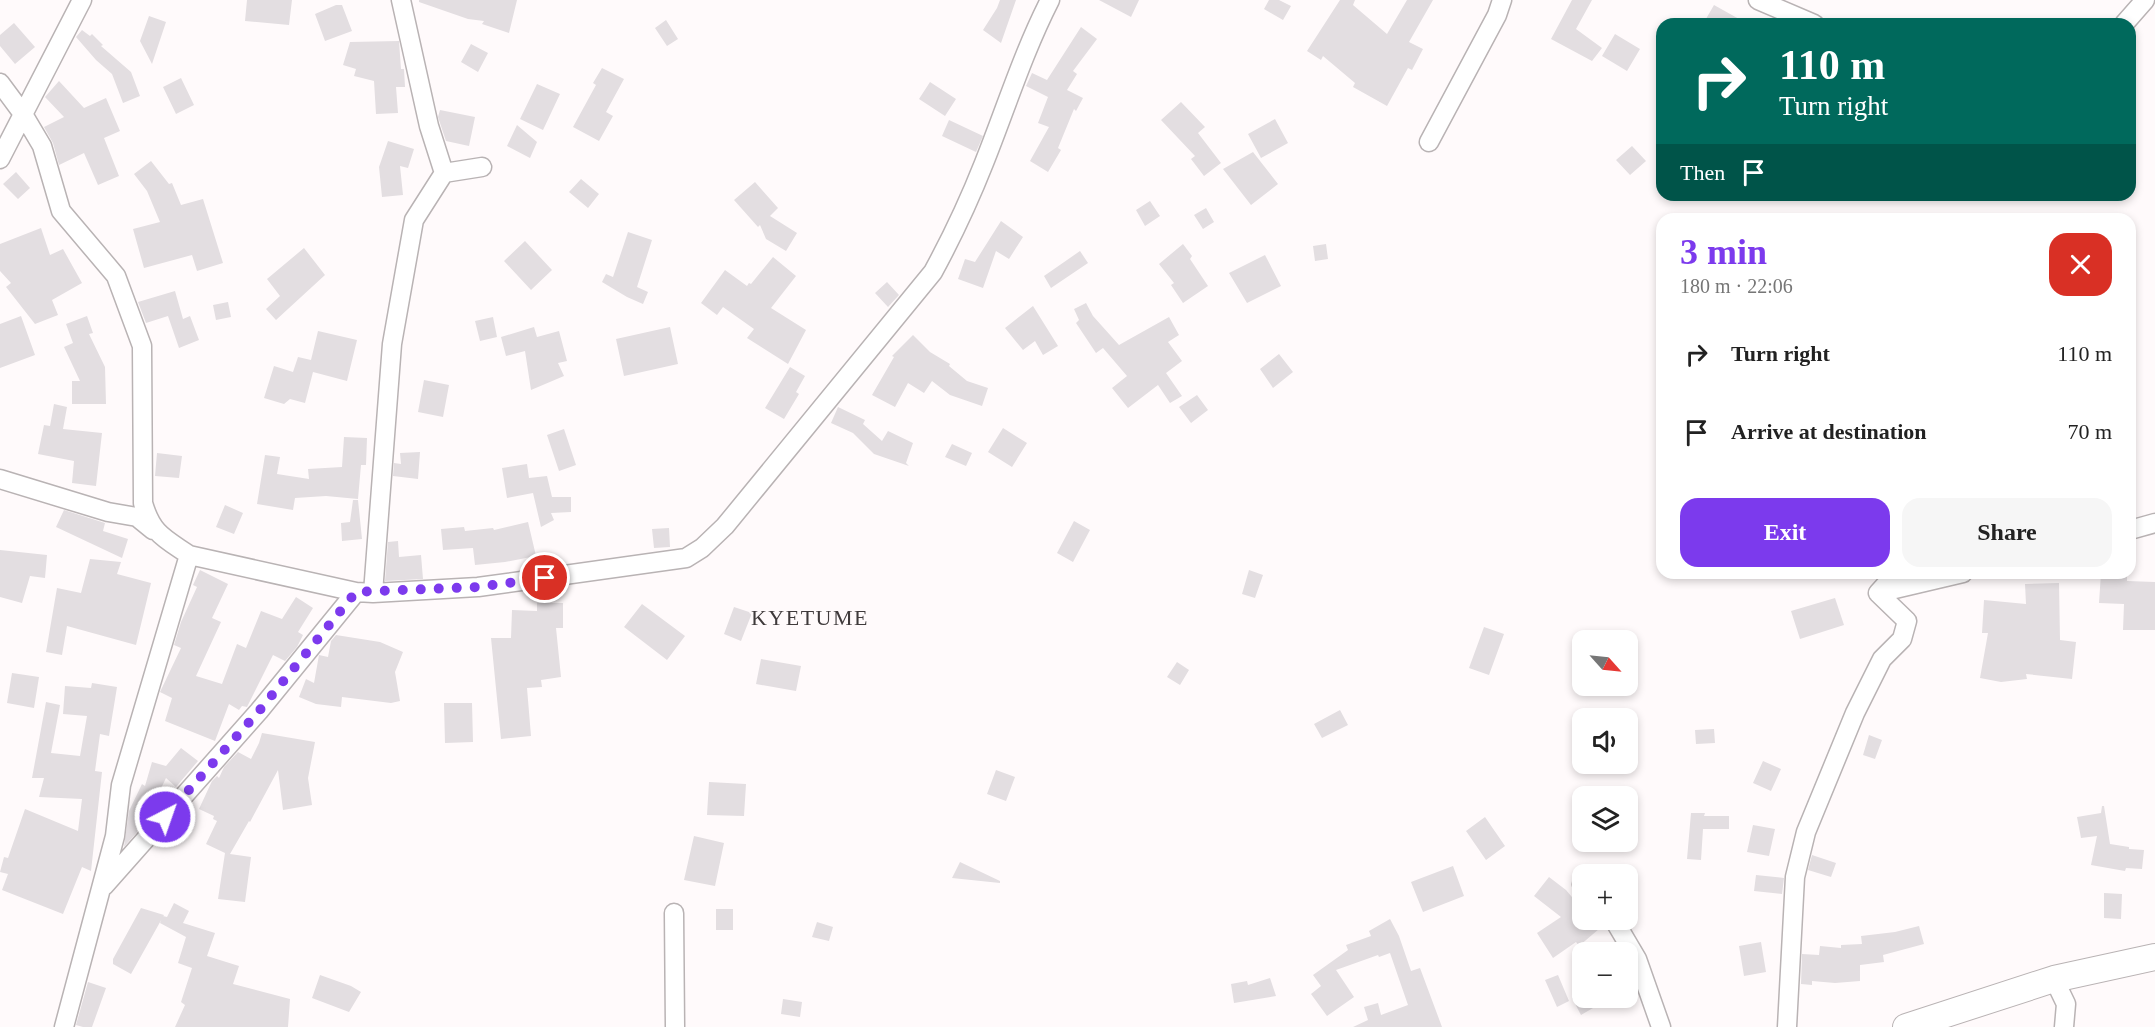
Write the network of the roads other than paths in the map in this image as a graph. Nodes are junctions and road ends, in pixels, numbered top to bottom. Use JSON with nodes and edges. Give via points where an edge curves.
{"nodes":[{"id":1,"x":81,"y":0,"type":"edge"},
{"id":2,"x":401,"y":0,"type":"edge"},
{"id":3,"x":1050,"y":0,"type":"edge"},
{"id":4,"x":1502,"y":0,"type":"edge"},
{"id":5,"x":1758,"y":0,"type":"edge"},
{"id":6,"x":2145,"y":0,"type":"edge"},
{"id":7,"x":1800,"y":18,"type":"edge"},
{"id":8,"x":2129,"y":18,"type":"edge"},
{"id":9,"x":0,"y":83,"type":"edge"},
{"id":10,"x":23,"y":114,"type":"junction"},
{"id":11,"x":1429,"y":142,"type":"dead end"},
{"id":12,"x":0,"y":159,"type":"edge"},
{"id":13,"x":482,"y":167,"type":"dead end"},
{"id":14,"x":444,"y":173,"type":"junction"},
{"id":15,"x":0,"y":479,"type":"edge"},
{"id":16,"x":2155,"y":523,"type":"edge"},
{"id":17,"x":2136,"y":528,"type":"edge"},
{"id":18,"x":160,"y":536,"type":"junction"},
{"id":19,"x":189,"y":555,"type":"junction"},
{"id":20,"x":1891,"y":579,"type":"edge"},
{"id":21,"x":1938,"y":579,"type":"edge"},
{"id":22,"x":364,"y":592,"type":"junction"},
{"id":23,"x":1878,"y":593,"type":"junction"},
{"id":24,"x":103,"y":888,"type":"junction"},
{"id":25,"x":674,"y":913,"type":"dead end"},
{"id":26,"x":1620,"y":930,"type":"edge"},
{"id":27,"x":2155,"y":957,"type":"edge"},
{"id":28,"x":2054,"y":979,"type":"junction"},
{"id":29,"x":64,"y":1027,"type":"edge"},
{"id":30,"x":675,"y":1027,"type":"edge"},
{"id":31,"x":1661,"y":1027,"type":"edge"},
{"id":32,"x":1787,"y":1027,"type":"edge"},
{"id":33,"x":1906,"y":1027,"type":"edge"},
{"id":34,"x":2064,"y":1027,"type":"edge"}],
"edges":[{"from":1,"to":10,"type":"street"},
{"from":2,"to":14,"type":"street","via":[[429,126]]},
{"from":3,"to":22,"type":"street","via":[[1031,38],[984,163],[933,272],[702,549],[686,558],[478,587]]},
{"from":4,"to":11,"type":"street"},
{"from":5,"to":7,"type":"street"},
{"from":6,"to":8,"type":"street"},
{"from":9,"to":10,"type":"street"},
{"from":10,"to":12,"type":"street"},
{"from":10,"to":18,"type":"street","via":[[42,146],[61,211],[116,276],[142,346],[143,503],[148,520]]},
{"from":13,"to":14,"type":"street"},
{"from":14,"to":22,"type":"street","via":[[414,220],[392,344]]},
{"from":15,"to":18,"type":"street","via":[[108,513],[137,517]]},
{"from":16,"to":17,"type":"street"},
{"from":18,"to":19,"type":"street"},
{"from":19,"to":22,"type":"street"},
{"from":19,"to":24,"type":"street","via":[[121,785]]},
{"from":20,"to":23,"type":"street"},
{"from":21,"to":23,"type":"street"},
{"from":22,"to":24,"type":"street"},
{"from":23,"to":32,"type":"street","via":[[1907,621],[1902,639],[1882,659],[1855,713],[1806,831],[1795,877]]},
{"from":24,"to":29,"type":"street"},
{"from":25,"to":30,"type":"street"},
{"from":26,"to":31,"type":"street","via":[[1637,959]]},
{"from":27,"to":28,"type":"main road"},
{"from":28,"to":33,"type":"main road"},
{"from":28,"to":34,"type":"street","via":[[2066,1004]]}]}
